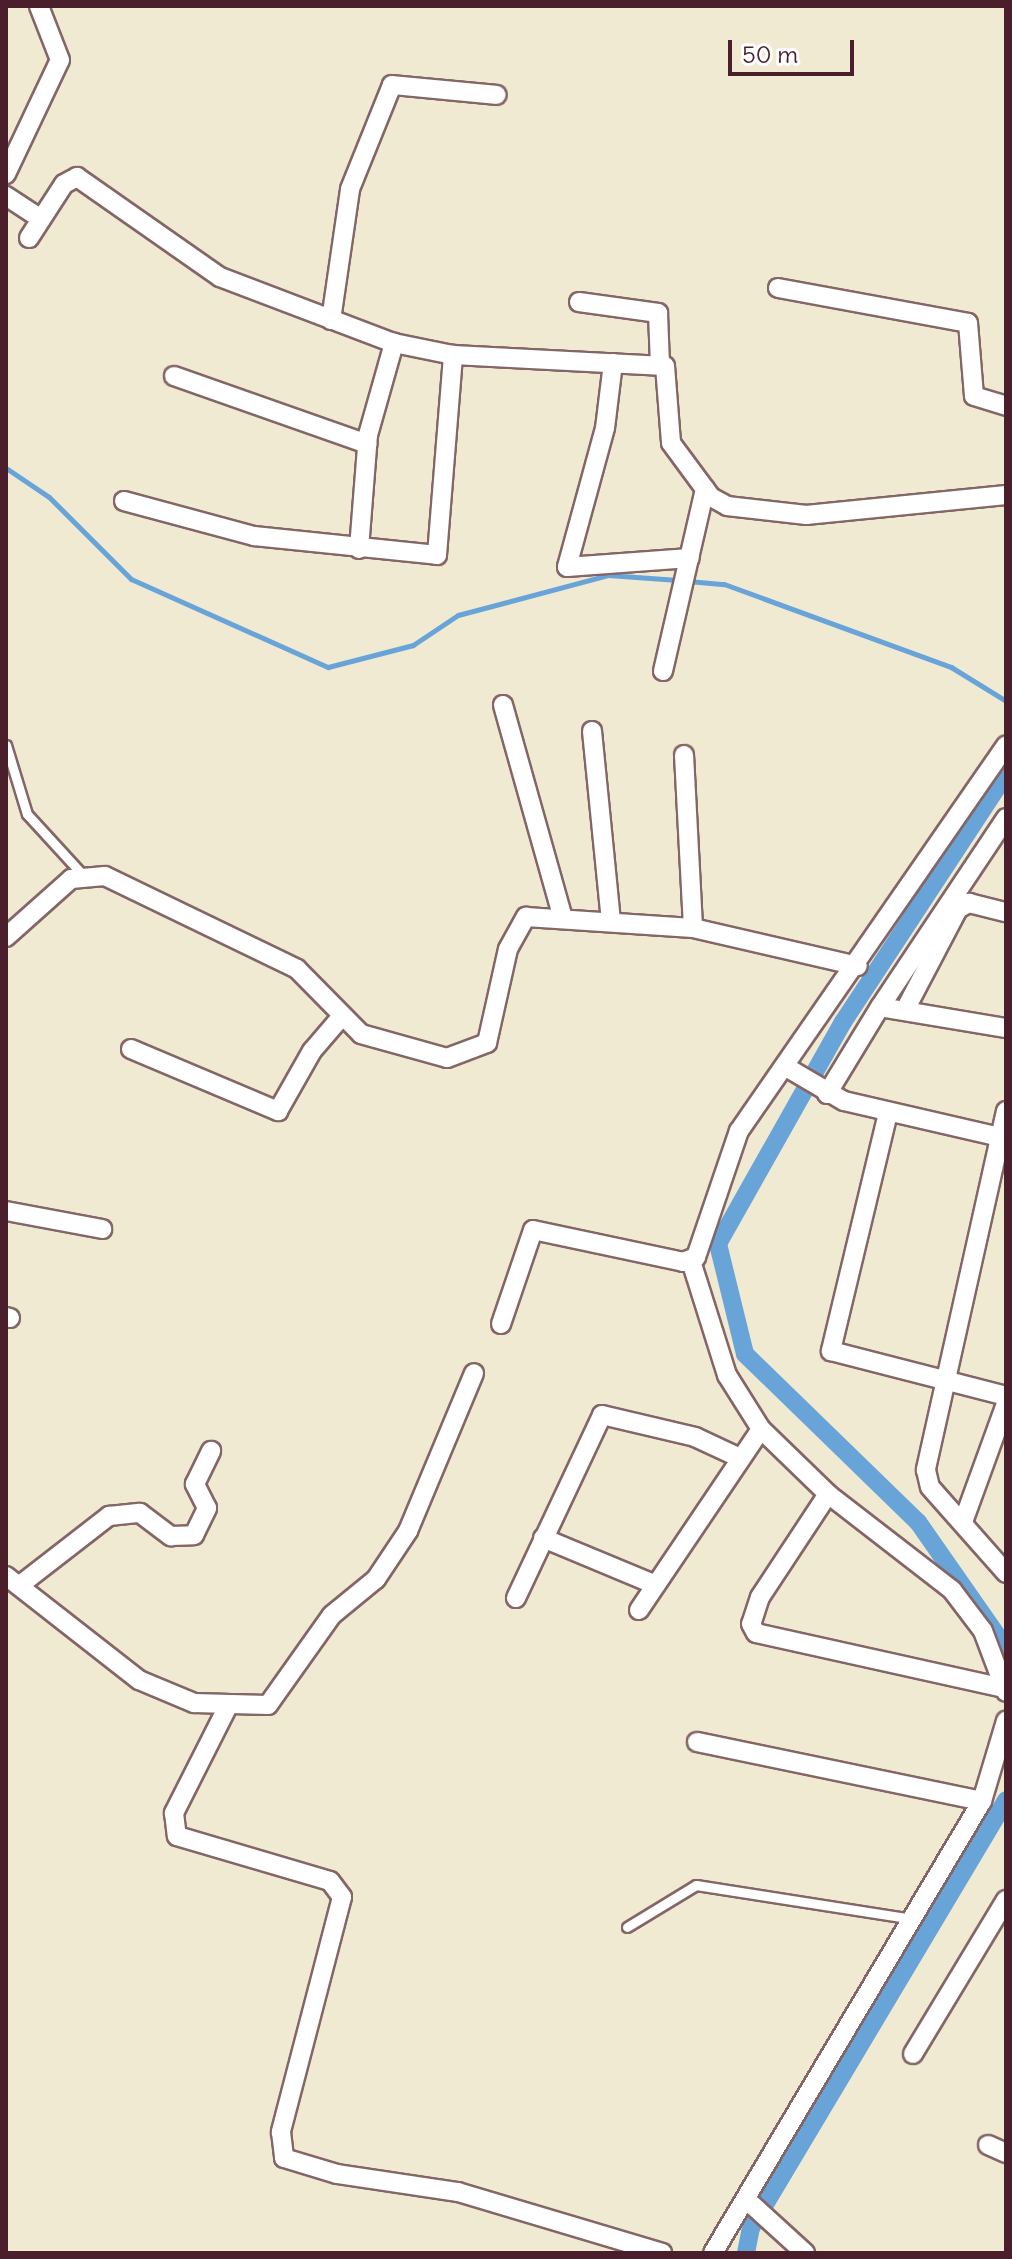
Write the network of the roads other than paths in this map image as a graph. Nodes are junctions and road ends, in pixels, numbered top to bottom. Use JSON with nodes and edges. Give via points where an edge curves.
{"nodes":[{"id":1,"x":39,"y":6,"type":"edge"},
{"id":2,"x":497,"y":95,"type":"dead end"},
{"id":3,"x":6,"y":174,"type":"edge"},
{"id":4,"x":6,"y":196,"type":"edge"},
{"id":5,"x":41,"y":219,"type":"junction"},
{"id":6,"x":29,"y":238,"type":"dead end"},
{"id":7,"x":778,"y":288,"type":"dead end"},
{"id":8,"x":579,"y":302,"type":"dead end"},
{"id":9,"x":331,"y":320,"type":"junction"},
{"id":10,"x":394,"y":343,"type":"junction"},
{"id":11,"x":453,"y":355,"type":"junction"},
{"id":12,"x":613,"y":363,"type":"junction"},
{"id":13,"x":660,"y":364,"type":"junction"},
{"id":14,"x":174,"y":376,"type":"dead end"},
{"id":15,"x":1006,"y":406,"type":"edge"},
{"id":16,"x":367,"y":444,"type":"junction"},
{"id":17,"x":705,"y":489,"type":"junction"},
{"id":18,"x":1006,"y":495,"type":"edge"},
{"id":19,"x":124,"y":501,"type":"dead end"},
{"id":20,"x":359,"y":549,"type":"junction"},
{"id":21,"x":689,"y":563,"type":"junction"},
{"id":22,"x":663,"y":671,"type":"dead end"},
{"id":23,"x":503,"y":705,"type":"dead end"},
{"id":24,"x":592,"y":731,"type":"dead end"},
{"id":25,"x":6,"y":745,"type":"edge"},
{"id":26,"x":1006,"y":745,"type":"edge"},
{"id":27,"x":684,"y":755,"type":"dead end"},
{"id":28,"x":1006,"y":818,"type":"edge"},
{"id":29,"x":81,"y":873,"type":"junction"},
{"id":30,"x":1006,"y":912,"type":"edge"},
{"id":31,"x":563,"y":918,"type":"junction"},
{"id":32,"x":611,"y":922,"type":"junction"},
{"id":33,"x":693,"y":928,"type":"junction"},
{"id":34,"x":6,"y":937,"type":"edge"},
{"id":35,"x":858,"y":966,"type":"junction"},
{"id":36,"x":880,"y":1007,"type":"junction"},
{"id":37,"x":905,"y":1010,"type":"junction"},
{"id":38,"x":342,"y":1016,"type":"junction"},
{"id":39,"x":1006,"y":1028,"type":"edge"},
{"id":40,"x":131,"y":1049,"type":"dead end"},
{"id":41,"x":791,"y":1071,"type":"junction"},
{"id":42,"x":823,"y":1092,"type":"junction"},
{"id":43,"x":1006,"y":1111,"type":"edge"},
{"id":44,"x":888,"y":1113,"type":"junction"},
{"id":45,"x":1000,"y":1137,"type":"junction"},
{"id":46,"x":6,"y":1211,"type":"edge"},
{"id":47,"x":102,"y":1229,"type":"dead end"},
{"id":48,"x":691,"y":1261,"type":"junction"},
{"id":49,"x":501,"y":1324,"type":"dead end"},
{"id":50,"x":474,"y":1373,"type":"dead end"},
{"id":51,"x":943,"y":1385,"type":"junction"},
{"id":52,"x":1006,"y":1396,"type":"edge"},
{"id":53,"x":1006,"y":1404,"type":"edge"},
{"id":54,"x":761,"y":1429,"type":"junction"},
{"id":55,"x":211,"y":1451,"type":"dead end"},
{"id":56,"x":1000,"y":1451,"type":"edge"},
{"id":57,"x":740,"y":1458,"type":"junction"},
{"id":58,"x":828,"y":1494,"type":"junction"},
{"id":59,"x":963,"y":1522,"type":"junction"},
{"id":60,"x":543,"y":1538,"type":"junction"},
{"id":61,"x":1006,"y":1573,"type":"edge"},
{"id":62,"x":13,"y":1580,"type":"edge"},
{"id":63,"x":656,"y":1585,"type":"junction"},
{"id":64,"x":516,"y":1598,"type":"dead end"},
{"id":65,"x":639,"y":1610,"type":"dead end"},
{"id":66,"x":1006,"y":1690,"type":"edge"},
{"id":67,"x":227,"y":1708,"type":"junction"},
{"id":68,"x":1006,"y":1721,"type":"edge"},
{"id":69,"x":697,"y":1742,"type":"dead end"},
{"id":70,"x":982,"y":1801,"type":"junction"},
{"id":71,"x":1006,"y":1900,"type":"edge"},
{"id":72,"x":914,"y":1919,"type":"junction"},
{"id":73,"x":627,"y":1927,"type":"dead end"},
{"id":74,"x":913,"y":2054,"type":"dead end"},
{"id":75,"x":751,"y":2204,"type":"junction"},
{"id":76,"x":662,"y":2253,"type":"edge"},
{"id":77,"x":713,"y":2253,"type":"edge"},
{"id":78,"x":805,"y":2253,"type":"edge"}],
"edges":[{"from":1,"to":3,"type":"street","via":[[60,60]]},
{"from":2,"to":9,"type":"street","via":[[392,85],[350,189]]},
{"from":4,"to":5,"type":"street"},
{"from":5,"to":6,"type":"street"},
{"from":5,"to":9,"type":"street","via":[[77,177],[220,277]]},
{"from":7,"to":15,"type":"street","via":[[968,323],[974,396]]},
{"from":8,"to":13,"type":"street","via":[[658,313]]},
{"from":9,"to":10,"type":"street"},
{"from":10,"to":11,"type":"street"},
{"from":10,"to":16,"type":"street"},
{"from":11,"to":12,"type":"street"},
{"from":11,"to":20,"type":"street","via":[[440,550],[432,557]]},
{"from":12,"to":13,"type":"street"},
{"from":12,"to":21,"type":"street","via":[[605,428],[567,567]]},
{"from":13,"to":17,"type":"street","via":[[668,372],[671,443]]},
{"from":14,"to":16,"type":"street"},
{"from":16,"to":20,"type":"street"},
{"from":17,"to":18,"type":"street","via":[[727,506],[806,515]]},
{"from":17,"to":21,"type":"street"},
{"from":19,"to":20,"type":"street","via":[[254,536]]},
{"from":21,"to":22,"type":"street"},
{"from":23,"to":31,"type":"street"},
{"from":24,"to":32,"type":"street"},
{"from":25,"to":29,"type":"lane","via":[[27,814]]},
{"from":26,"to":35,"type":"street"},
{"from":27,"to":33,"type":"street"},
{"from":28,"to":36,"type":"street"},
{"from":29,"to":34,"type":"street"},
{"from":29,"to":38,"type":"street","via":[[105,876],[297,969]]},
{"from":30,"to":37,"type":"street","via":[[969,903],[958,909]]},
{"from":31,"to":32,"type":"street"},
{"from":31,"to":38,"type":"street","via":[[520,922],[491,1036],[475,1053],[433,1057],[374,1041]]},
{"from":32,"to":33,"type":"street"},
{"from":33,"to":35,"type":"street"},
{"from":35,"to":41,"type":"street"},
{"from":36,"to":37,"type":"street"},
{"from":36,"to":42,"type":"street"},
{"from":37,"to":39,"type":"street"},
{"from":38,"to":40,"type":"street","via":[[312,1051],[278,1111]]},
{"from":41,"to":42,"type":"street"},
{"from":41,"to":48,"type":"street","via":[[739,1131]]},
{"from":42,"to":44,"type":"street"},
{"from":43,"to":45,"type":"street"},
{"from":44,"to":45,"type":"street"},
{"from":44,"to":51,"type":"street","via":[[831,1351]]},
{"from":45,"to":51,"type":"street"},
{"from":46,"to":47,"type":"street"},
{"from":48,"to":49,"type":"street","via":[[533,1230]]},
{"from":48,"to":54,"type":"street","via":[[727,1375]]},
{"from":50,"to":67,"type":"street","via":[[408,1531],[385,1567],[332,1615],[278,1699]]},
{"from":51,"to":52,"type":"street"},
{"from":51,"to":59,"type":"street","via":[[926,1480]]},
{"from":53,"to":56,"type":"street"},
{"from":54,"to":57,"type":"street"},
{"from":54,"to":58,"type":"street"},
{"from":55,"to":62,"type":"street","via":[[195,1484],[207,1508],[194,1535],[171,1536],[140,1513],[109,1516]]},
{"from":56,"to":59,"type":"street"},
{"from":57,"to":60,"type":"street","via":[[695,1437],[602,1415]]},
{"from":57,"to":63,"type":"street"},
{"from":58,"to":66,"type":"street","via":[[952,1590],[983,1631]]},
{"from":58,"to":66,"type":"street","via":[[760,1597],[751,1624],[756,1633]]},
{"from":59,"to":61,"type":"street"},
{"from":60,"to":63,"type":"street"},
{"from":60,"to":64,"type":"street"},
{"from":62,"to":67,"type":"street","via":[[126,1673],[194,1703]]},
{"from":63,"to":65,"type":"street"},
{"from":67,"to":76,"type":"street","via":[[174,1813],[177,1836],[330,1881],[342,1897],[281,2132],[284,2158],[337,2174],[458,2192]]},
{"from":68,"to":70,"type":"street"},
{"from":69,"to":70,"type":"street"},
{"from":70,"to":72,"type":"street"},
{"from":71,"to":74,"type":"street"},
{"from":72,"to":73,"type":"lane","via":[[696,1885]]},
{"from":72,"to":75,"type":"street"},
{"from":75,"to":77,"type":"street"},
{"from":75,"to":78,"type":"street"}]}
